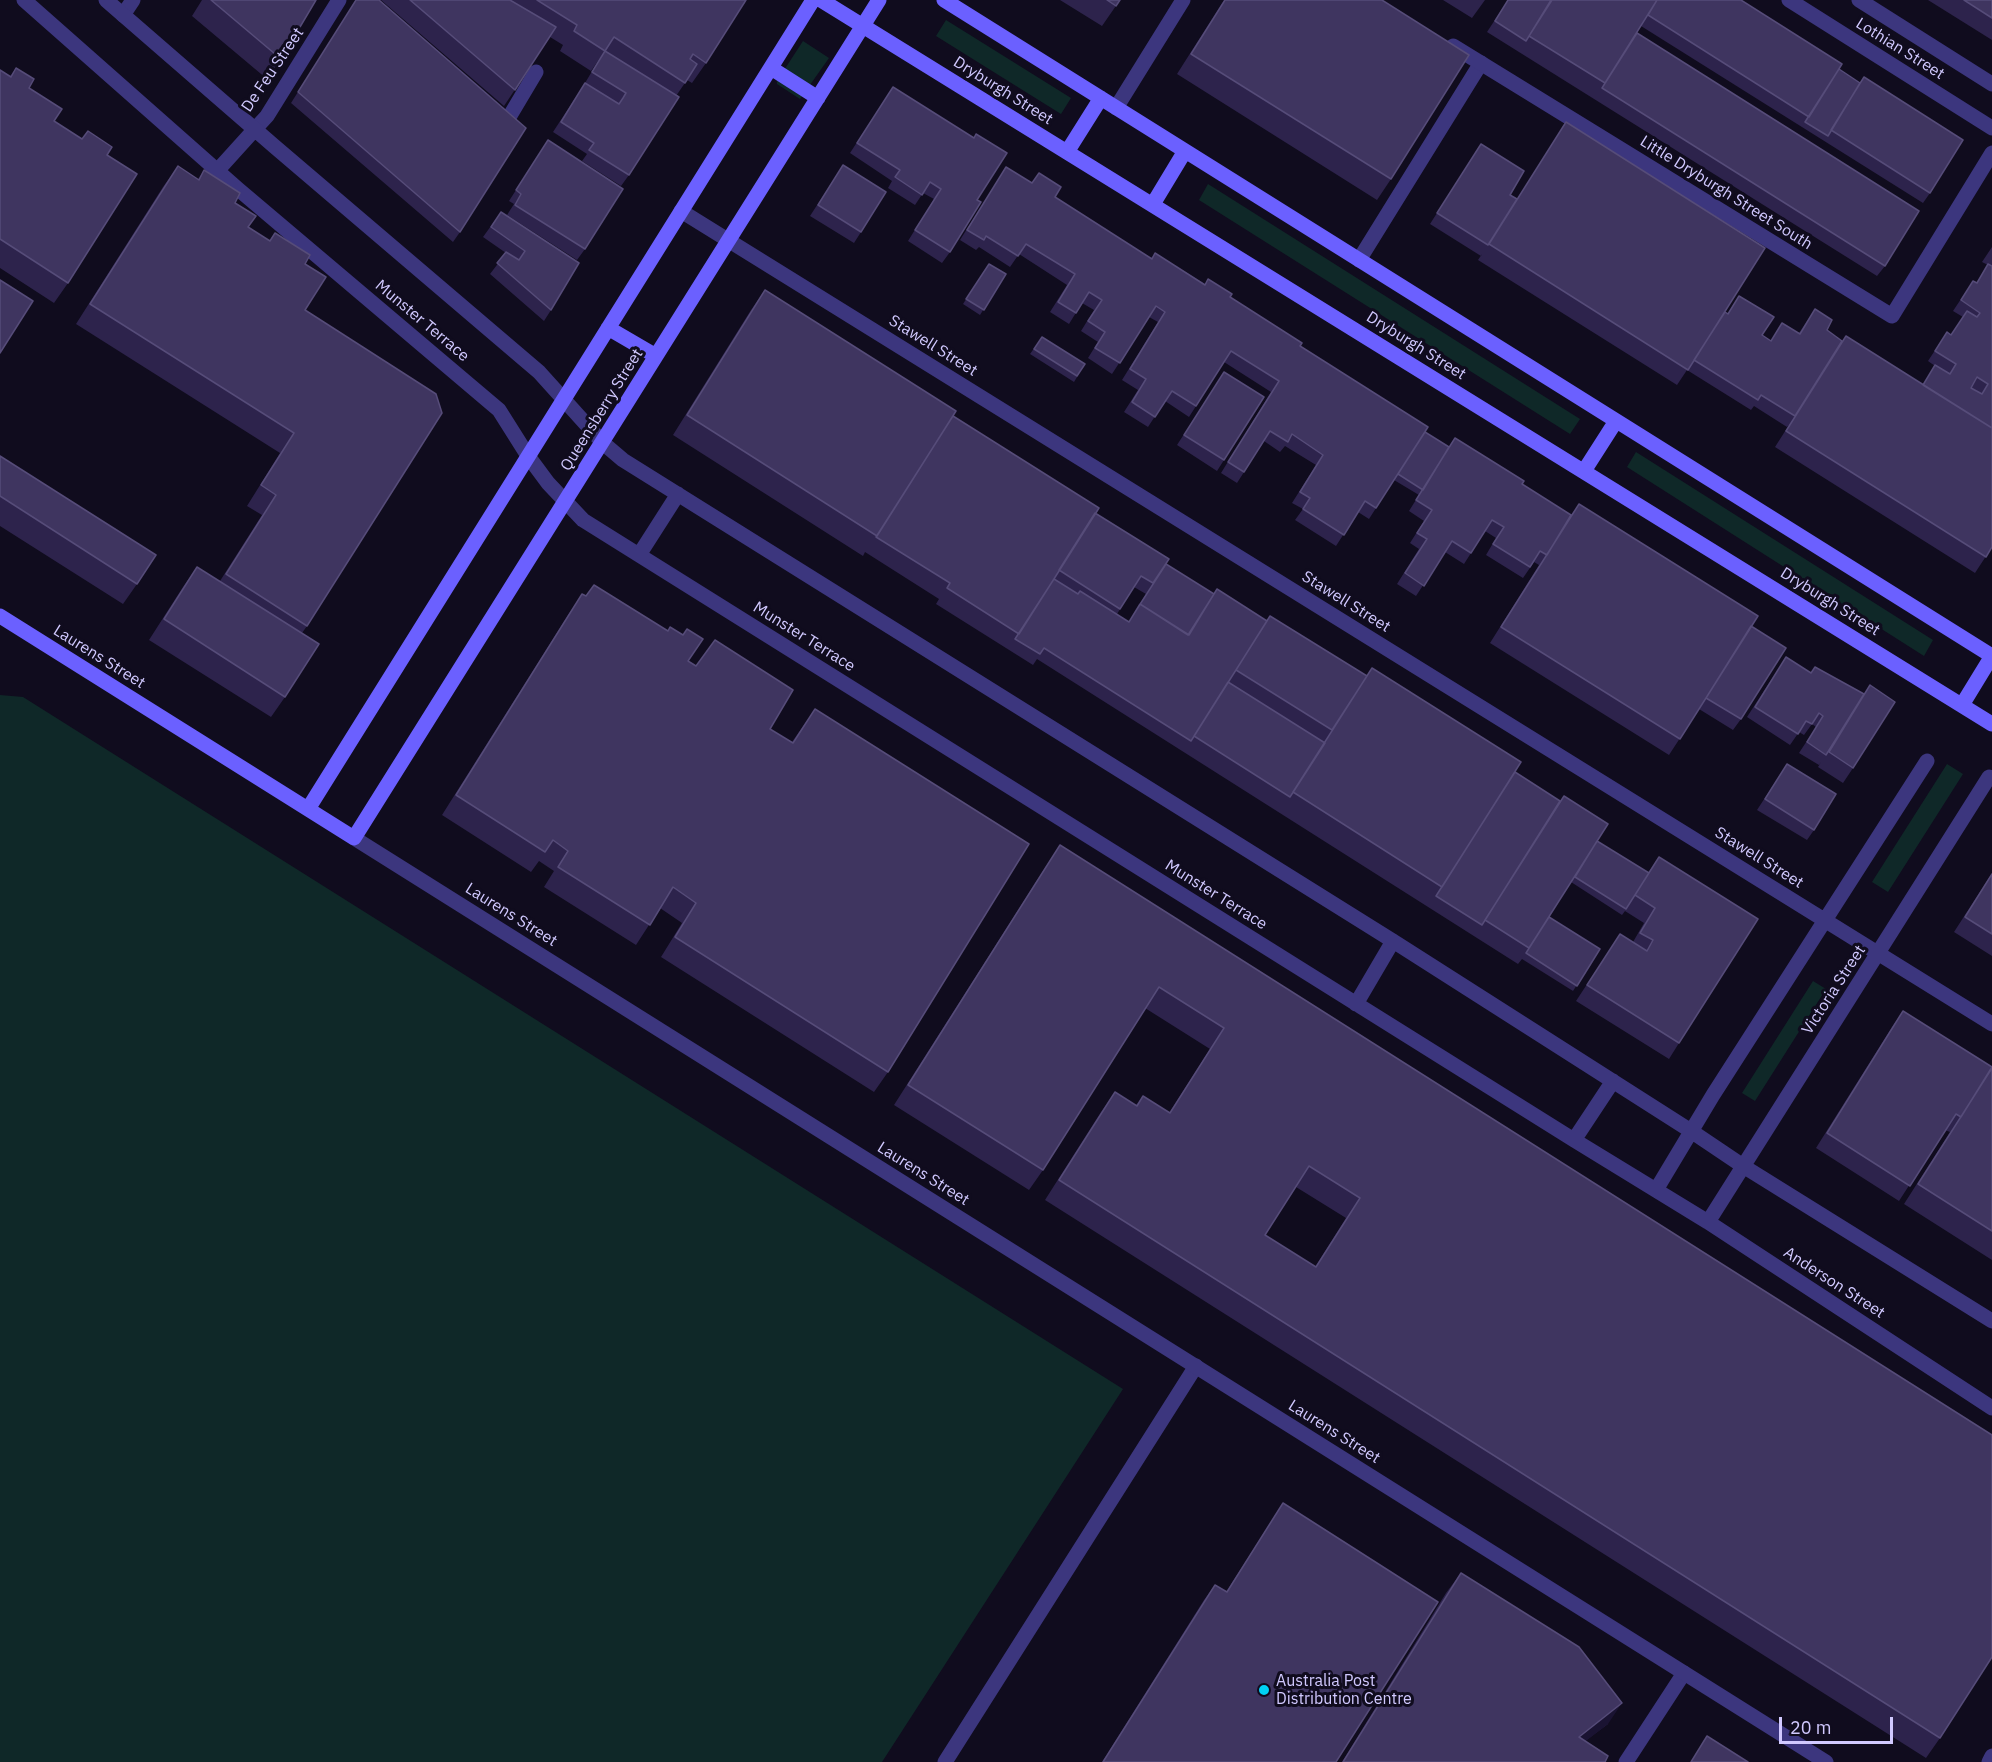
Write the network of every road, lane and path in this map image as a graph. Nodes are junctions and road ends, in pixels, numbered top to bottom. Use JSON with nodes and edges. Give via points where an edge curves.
{"nodes":[{"id":1,"x":24,"y":0,"type":"edge"},
{"id":2,"x":106,"y":0,"type":"edge"},
{"id":3,"x":133,"y":0,"type":"edge"},
{"id":4,"x":339,"y":0,"type":"edge"},
{"id":5,"x":813,"y":0,"type":"edge"},
{"id":6,"x":821,"y":0,"type":"edge"},
{"id":7,"x":879,"y":0,"type":"edge"},
{"id":8,"x":944,"y":0,"type":"edge"},
{"id":9,"x":1183,"y":0,"type":"edge"},
{"id":10,"x":1789,"y":0,"type":"edge"},
{"id":11,"x":1859,"y":0,"type":"edge"},
{"id":12,"x":123,"y":15,"type":"junction"},
{"id":13,"x":863,"y":26,"type":"junction"},
{"id":14,"x":1444,"y":40,"type":"edge"},
{"id":15,"x":1481,"y":63,"type":"junction"},
{"id":16,"x":771,"y":68,"type":"junction"},
{"id":17,"x":536,"y":72,"type":"edge"},
{"id":18,"x":1992,"y":84,"type":"edge"},
{"id":19,"x":818,"y":98,"type":"junction"},
{"id":20,"x":1101,"y":98,"type":"junction"},
{"id":21,"x":1116,"y":108,"type":"junction"},
{"id":22,"x":508,"y":119,"type":"edge"},
{"id":23,"x":1992,"y":128,"type":"edge"},
{"id":24,"x":255,"y":129,"type":"junction"},
{"id":25,"x":1185,"y":151,"type":"junction"},
{"id":26,"x":1067,"y":152,"type":"junction"},
{"id":27,"x":1992,"y":153,"type":"edge"},
{"id":28,"x":217,"y":171,"type":"junction"},
{"id":29,"x":1153,"y":204,"type":"junction"},
{"id":30,"x":681,"y":211,"type":"junction"},
{"id":31,"x":729,"y":240,"type":"junction"},
{"id":32,"x":1359,"y":260,"type":"junction"},
{"id":33,"x":608,"y":328,"type":"junction"},
{"id":34,"x":656,"y":356,"type":"junction"},
{"id":35,"x":564,"y":399,"type":"junction"},
{"id":36,"x":1616,"y":421,"type":"junction"},
{"id":37,"x":603,"y":443,"type":"junction"},
{"id":38,"x":528,"y":456,"type":"junction"},
{"id":39,"x":1584,"y":471,"type":"junction"},
{"id":40,"x":678,"y":494,"type":"junction"},
{"id":41,"x":566,"y":502,"type":"junction"},
{"id":42,"x":639,"y":555,"type":"junction"},
{"id":43,"x":0,"y":616,"type":"edge"},
{"id":44,"x":1992,"y":656,"type":"edge"},
{"id":45,"x":1962,"y":705,"type":"junction"},
{"id":46,"x":1992,"y":724,"type":"edge"},
{"id":47,"x":1927,"y":761,"type":"dead end"},
{"id":48,"x":1989,"y":777,"type":"dead end"},
{"id":49,"x":308,"y":809,"type":"junction"},
{"id":50,"x":354,"y":838,"type":"junction"},
{"id":51,"x":1826,"y":920,"type":"junction"},
{"id":52,"x":1393,"y":941,"type":"junction"},
{"id":53,"x":1880,"y":953,"type":"junction"},
{"id":54,"x":1356,"y":1004,"type":"junction"},
{"id":55,"x":1992,"y":1024,"type":"edge"},
{"id":56,"x":1613,"y":1081,"type":"junction"},
{"id":57,"x":1691,"y":1131,"type":"junction"},
{"id":58,"x":1574,"y":1140,"type":"junction"},
{"id":59,"x":1743,"y":1166,"type":"junction"},
{"id":60,"x":1656,"y":1190,"type":"junction"},
{"id":61,"x":1708,"y":1222,"type":"junction"},
{"id":62,"x":1992,"y":1321,"type":"edge"},
{"id":63,"x":1196,"y":1366,"type":"junction"},
{"id":64,"x":1992,"y":1408,"type":"edge"},
{"id":65,"x":1684,"y":1673,"type":"junction"},
{"id":66,"x":1992,"y":1756,"type":"edge"},
{"id":67,"x":945,"y":1762,"type":"edge"},
{"id":68,"x":1626,"y":1762,"type":"edge"},
{"id":69,"x":1826,"y":1762,"type":"edge"},
{"id":70,"x":1989,"y":1762,"type":"edge"}],
"edges":[{"from":1,"to":28,"type":"street","name":"Munster Terrace"},
{"from":2,"to":12,"type":"street"},
{"from":3,"to":12,"type":"street"},
{"from":4,"to":24,"type":"street","name":"De Feu Street"},
{"from":5,"to":16,"type":"main road"},
{"from":6,"to":13,"type":"main road","name":"Dryburgh Street"},
{"from":7,"to":13,"type":"main road","name":"Queensberry Street"},
{"from":8,"to":20,"type":"main road"},
{"from":9,"to":21,"type":"street"},
{"from":10,"to":23,"type":"street","name":"Lothian Street"},
{"from":11,"to":18,"type":"street","name":"Lothian Street"},
{"from":12,"to":24,"type":"street"},
{"from":13,"to":19,"type":"main road","name":"Queensberry Street"},
{"from":13,"to":26,"type":"main road","name":"Dryburgh Street"},
{"from":14,"to":15,"type":"street","name":"Little Dryburgh Street South"},
{"from":15,"to":27,"type":"street","name":"Little Dryburgh Street South","via":[[1892,316]]},
{"from":15,"to":32,"type":"street"},
{"from":16,"to":19,"type":"main road"},
{"from":16,"to":30,"type":"main road"},
{"from":17,"to":22,"type":"street"},
{"from":19,"to":31,"type":"main road","name":"Queensberry Street"},
{"from":20,"to":21,"type":"main road"},
{"from":20,"to":26,"type":"main road"},
{"from":21,"to":25,"type":"main road"},
{"from":24,"to":28,"type":"street","name":"De Feu Street"},
{"from":24,"to":35,"type":"street","via":[[539,372]]},
{"from":25,"to":29,"type":"main road"},
{"from":25,"to":32,"type":"main road"},
{"from":26,"to":29,"type":"main road","name":"Dryburgh Street"},
{"from":28,"to":38,"type":"street","name":"Munster Terrace","via":[[499,410]]},
{"from":29,"to":39,"type":"main road","name":"Dryburgh Street"},
{"from":30,"to":31,"type":"street","name":"Stawell Street"},
{"from":30,"to":33,"type":"main road"},
{"from":31,"to":34,"type":"main road","name":"Queensberry Street"},
{"from":31,"to":51,"type":"street","name":"Stawell Street"},
{"from":32,"to":36,"type":"main road"},
{"from":33,"to":34,"type":"main road"},
{"from":33,"to":35,"type":"main road"},
{"from":34,"to":37,"type":"main road","name":"Queensberry Street"},
{"from":35,"to":37,"type":"street"},
{"from":35,"to":38,"type":"main road"},
{"from":36,"to":39,"type":"main road"},
{"from":36,"to":44,"type":"main road"},
{"from":37,"to":40,"type":"street"},
{"from":37,"to":41,"type":"main road","name":"Queensberry Street"},
{"from":38,"to":41,"type":"street","name":"Munster Terrace"},
{"from":38,"to":49,"type":"main road"},
{"from":39,"to":45,"type":"main road","name":"Dryburgh Street"},
{"from":40,"to":42,"type":"street"},
{"from":40,"to":52,"type":"street"},
{"from":41,"to":42,"type":"street","name":"Munster Terrace","via":[[583,520]]},
{"from":41,"to":50,"type":"main road","name":"Queensberry Street"},
{"from":42,"to":54,"type":"street","name":"Munster Terrace"},
{"from":43,"to":49,"type":"main road","name":"Laurens Street"},
{"from":44,"to":45,"type":"main road"},
{"from":45,"to":46,"type":"main road","name":"Dryburgh Street"},
{"from":47,"to":51,"type":"street"},
{"from":48,"to":53,"type":"street","name":"Victoria Street"},
{"from":49,"to":50,"type":"main road","name":"Laurens Street"},
{"from":50,"to":63,"type":"street","name":"Laurens Street"},
{"from":51,"to":53,"type":"street","name":"Stawell Street"},
{"from":51,"to":57,"type":"street"},
{"from":52,"to":54,"type":"street"},
{"from":52,"to":56,"type":"street"},
{"from":53,"to":55,"type":"street","name":"Stawell Street"},
{"from":53,"to":59,"type":"street","name":"Victoria Street"},
{"from":54,"to":58,"type":"street","name":"Munster Terrace"},
{"from":56,"to":57,"type":"street"},
{"from":56,"to":58,"type":"street"},
{"from":57,"to":59,"type":"street"},
{"from":57,"to":60,"type":"street"},
{"from":58,"to":60,"type":"street","name":"Munster Terrace"},
{"from":59,"to":61,"type":"street","name":"Victoria Street"},
{"from":59,"to":62,"type":"street"},
{"from":60,"to":61,"type":"street","name":"Anderson Street"},
{"from":61,"to":64,"type":"street","name":"Anderson Street"},
{"from":63,"to":65,"type":"street","name":"Laurens Street"},
{"from":63,"to":67,"type":"street"},
{"from":65,"to":68,"type":"street"},
{"from":65,"to":69,"type":"street","name":"Laurens Street"},
{"from":66,"to":70,"type":"street"}]}
